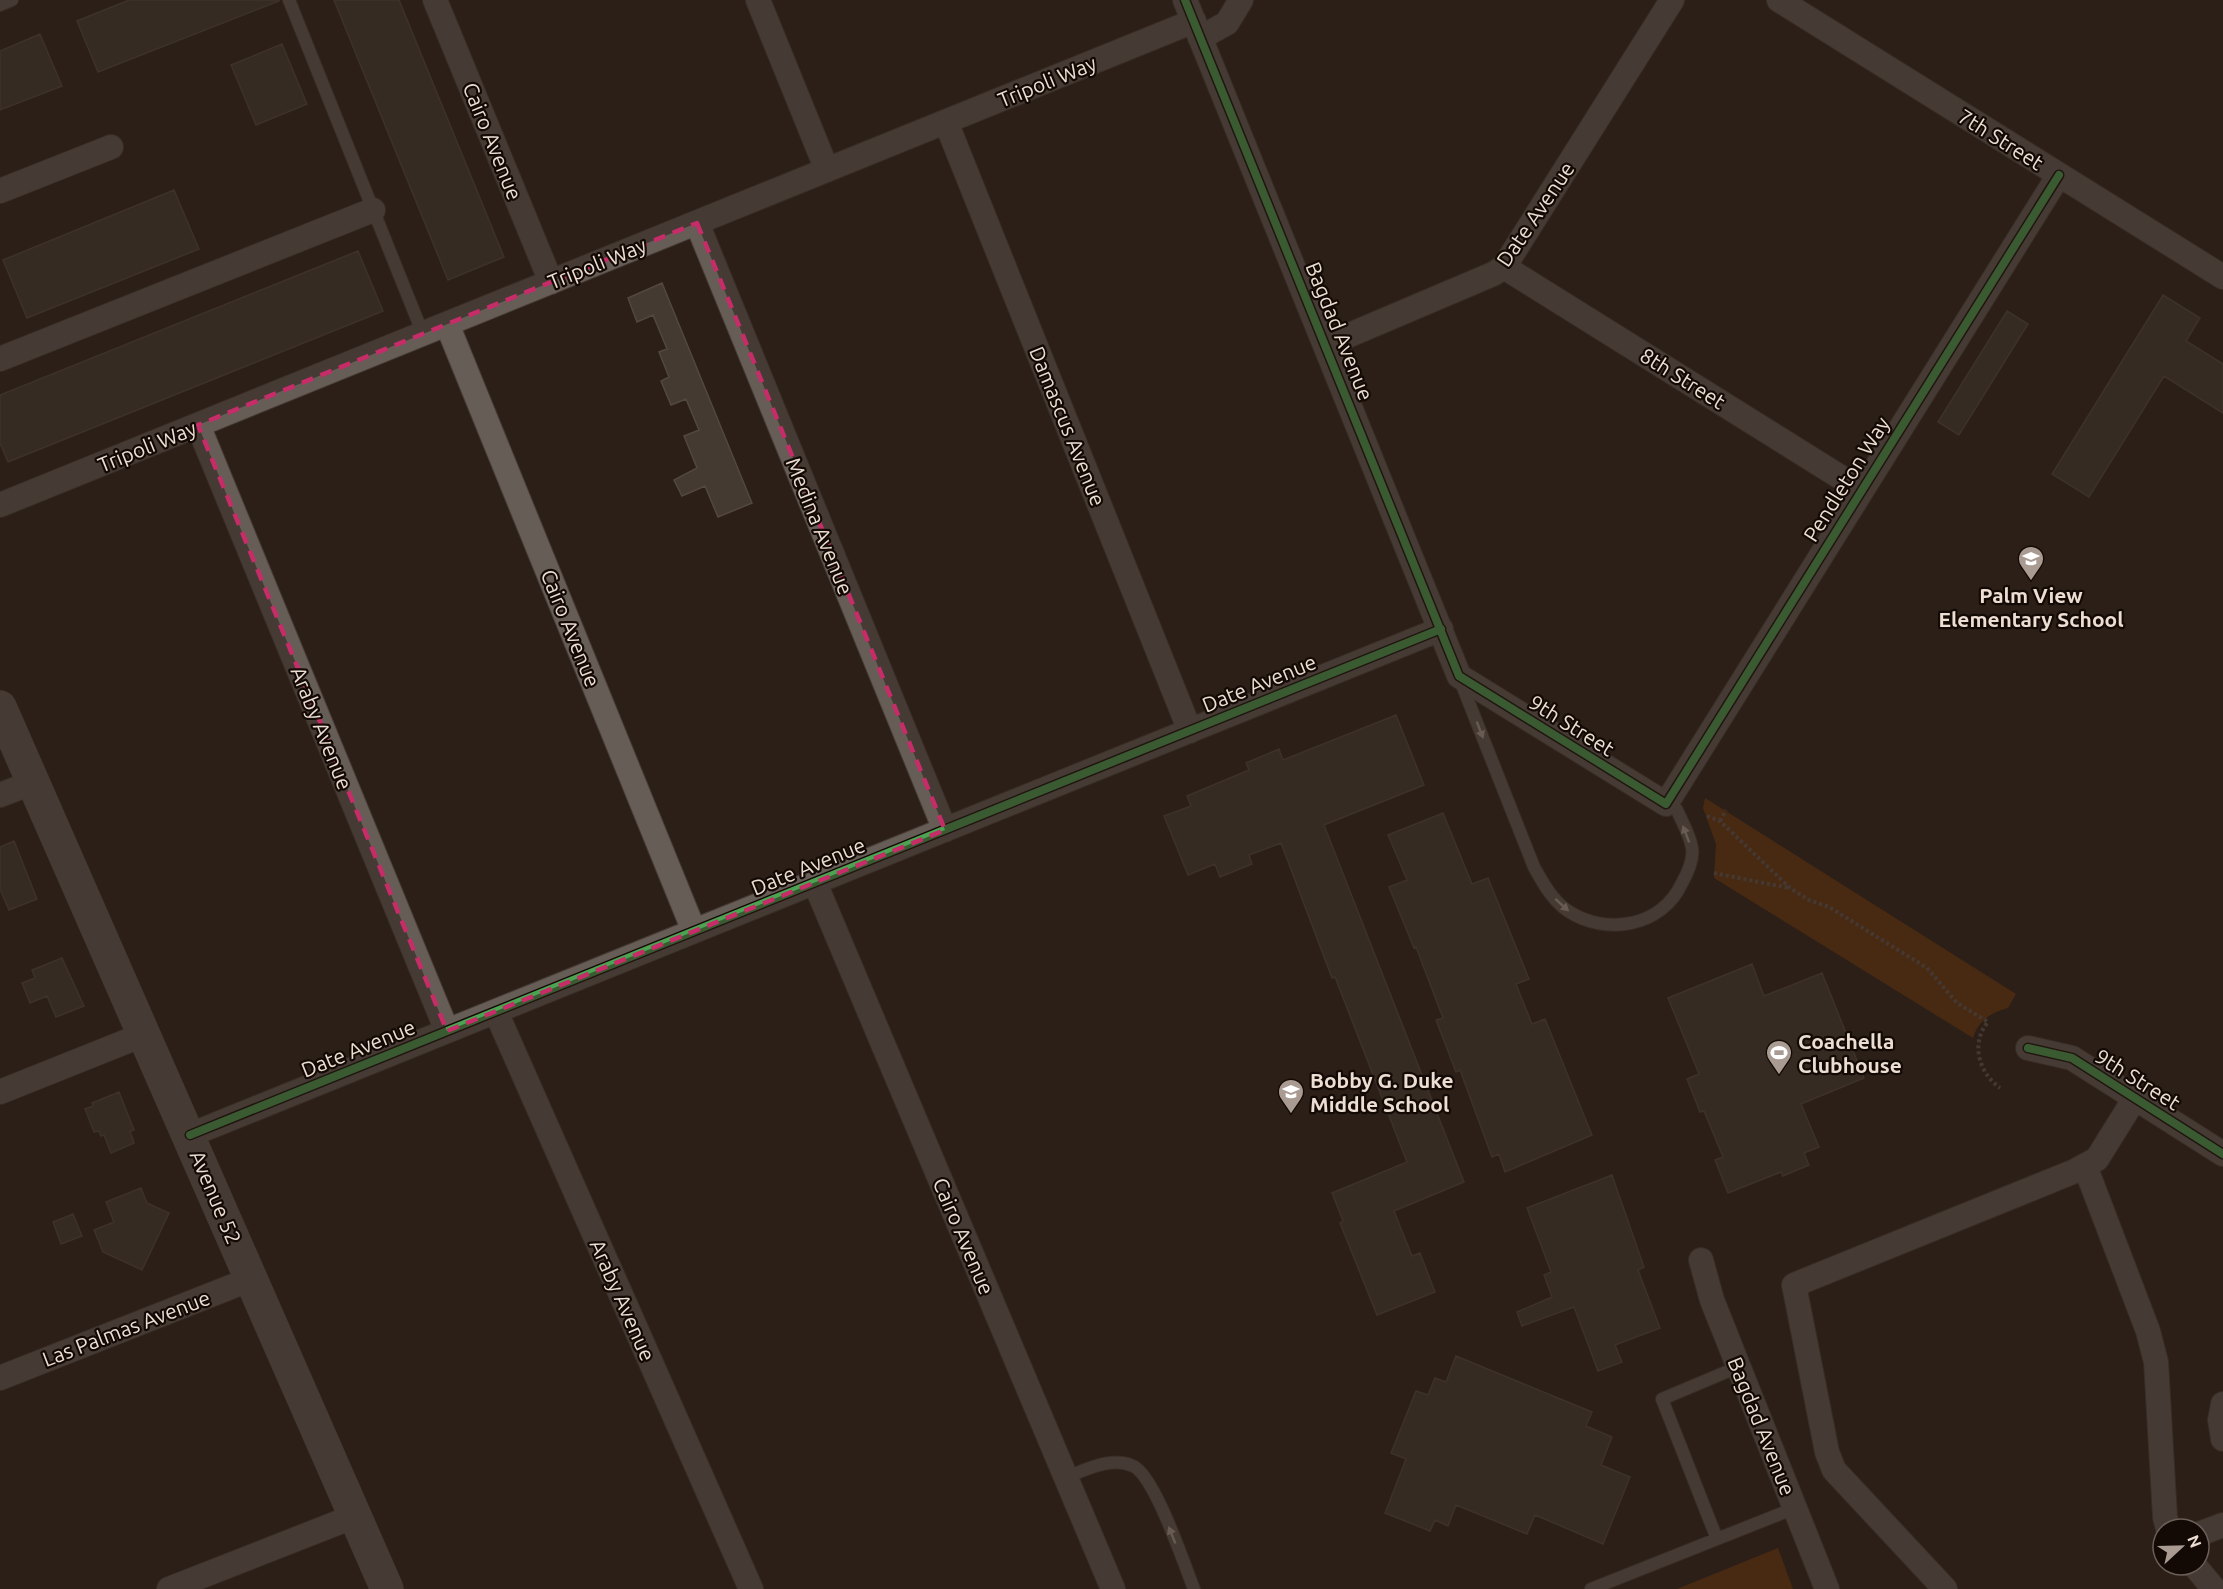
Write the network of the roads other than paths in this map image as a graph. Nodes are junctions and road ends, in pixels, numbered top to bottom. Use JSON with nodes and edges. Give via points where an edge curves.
{"nodes":[{"id":1,"x":12,"y":0,"type":"edge"},
{"id":2,"x":289,"y":0,"type":"edge"},
{"id":3,"x":435,"y":0,"type":"edge"},
{"id":4,"x":758,"y":0,"type":"edge"},
{"id":5,"x":1241,"y":0,"type":"edge"},
{"id":6,"x":1672,"y":0,"type":"edge"},
{"id":7,"x":1779,"y":0,"type":"edge"},
{"id":8,"x":0,"y":5,"type":"edge"},
{"id":9,"x":1193,"y":20,"type":"edge"},
{"id":10,"x":946,"y":122,"type":"junction"},
{"id":11,"x":111,"y":147,"type":"dead end"},
{"id":12,"x":827,"y":170,"type":"junction"},
{"id":13,"x":2059,"y":176,"type":"junction"},
{"id":14,"x":0,"y":191,"type":"edge"},
{"id":15,"x":373,"y":210,"type":"junction"},
{"id":16,"x":697,"y":223,"type":"junction"},
{"id":17,"x":1504,"y":267,"type":"junction"},
{"id":18,"x":2223,"y":277,"type":"edge"},
{"id":19,"x":550,"y":282,"type":"junction"},
{"id":20,"x":447,"y":324,"type":"junction"},
{"id":21,"x":423,"y":334,"type":"junction"},
{"id":22,"x":1326,"y":345,"type":"junction"},
{"id":23,"x":0,"y":359,"type":"edge"},
{"id":24,"x":198,"y":425,"type":"junction"},
{"id":25,"x":1861,"y":490,"type":"junction"},
{"id":26,"x":0,"y":505,"type":"edge"},
{"id":27,"x":1441,"y":629,"type":"junction"},
{"id":28,"x":1459,"y":676,"type":"junction"},
{"id":29,"x":0,"y":707,"type":"edge"},
{"id":30,"x":1190,"y":731,"type":"junction"},
{"id":31,"x":34,"y":782,"type":"junction"},
{"id":32,"x":0,"y":795,"type":"edge"},
{"id":33,"x":1666,"y":804,"type":"junction"},
{"id":34,"x":945,"y":830,"type":"junction"},
{"id":35,"x":815,"y":883,"type":"junction"},
{"id":36,"x":694,"y":931,"type":"junction"},
{"id":37,"x":496,"y":1012,"type":"junction"},
{"id":38,"x":447,"y":1031,"type":"junction"},
{"id":39,"x":145,"y":1034,"type":"junction"},
{"id":40,"x":2028,"y":1048,"type":"dead end"},
{"id":41,"x":0,"y":1092,"type":"edge"},
{"id":42,"x":2135,"y":1098,"type":"junction"},
{"id":43,"x":190,"y":1135,"type":"junction"},
{"id":44,"x":2223,"y":1154,"type":"edge"},
{"id":45,"x":2085,"y":1166,"type":"junction"},
{"id":46,"x":1701,"y":1260,"type":"dead end"},
{"id":47,"x":251,"y":1279,"type":"junction"},
{"id":48,"x":1738,"y":1366,"type":"junction"},
{"id":49,"x":0,"y":1378,"type":"edge"},
{"id":50,"x":2223,"y":1404,"type":"edge"},
{"id":51,"x":2223,"y":1439,"type":"edge"},
{"id":52,"x":1066,"y":1478,"type":"junction"},
{"id":53,"x":1795,"y":1509,"type":"junction"},
{"id":54,"x":355,"y":1516,"type":"junction"},
{"id":55,"x":2164,"y":1517,"type":"edge"},
{"id":56,"x":1717,"y":1539,"type":"junction"},
{"id":57,"x":2204,"y":1577,"type":"edge"},
{"id":58,"x":169,"y":1589,"type":"edge"},
{"id":59,"x":387,"y":1589,"type":"edge"},
{"id":60,"x":751,"y":1589,"type":"edge"},
{"id":61,"x":1113,"y":1589,"type":"edge"},
{"id":62,"x":1194,"y":1589,"type":"edge"},
{"id":63,"x":1591,"y":1589,"type":"edge"},
{"id":64,"x":1827,"y":1589,"type":"edge"},
{"id":65,"x":1945,"y":1589,"type":"edge"},
{"id":66,"x":2214,"y":1589,"type":"edge"}],
"edges":[{"from":1,"to":8,"type":"lane"},
{"from":2,"to":15,"type":"lane"},
{"from":3,"to":19,"type":"street","name":"Cairo Avenue"},
{"from":4,"to":12,"type":"street"},
{"from":5,"to":9,"type":"street","name":"Tripoli Way","via":[[1227,23]]},
{"from":6,"to":17,"type":"street","name":"Date Avenue"},
{"from":7,"to":13,"type":"street","name":"7th Street"},
{"from":9,"to":10,"type":"street","name":"Tripoli Way"},
{"from":9,"to":22,"type":"street","name":"Bagdad Avenue"},
{"from":10,"to":12,"type":"street","name":"Tripoli Way"},
{"from":10,"to":30,"type":"street","name":"Damascus Avenue"},
{"from":11,"to":14,"type":"street"},
{"from":12,"to":16,"type":"street","name":"Tripoli Way"},
{"from":13,"to":18,"type":"street","name":"7th Street"},
{"from":13,"to":25,"type":"street","name":"Pendleton Way"},
{"from":15,"to":21,"type":"lane"},
{"from":15,"to":23,"type":"street"},
{"from":16,"to":19,"type":"street","name":"Tripoli Way"},
{"from":16,"to":34,"type":"street","name":"Medina Avenue"},
{"from":17,"to":22,"type":"street","name":"Date Avenue"},
{"from":17,"to":25,"type":"street","name":"8th Street"},
{"from":19,"to":20,"type":"street","name":"Tripoli Way"},
{"from":20,"to":21,"type":"street","name":"Tripoli Way"},
{"from":20,"to":36,"type":"street","name":"Cairo Avenue"},
{"from":21,"to":24,"type":"street","name":"Tripoli Way"},
{"from":22,"to":27,"type":"street","name":"Bagdad Avenue"},
{"from":24,"to":26,"type":"street","name":"Tripoli Way"},
{"from":24,"to":38,"type":"street","name":"Araby Avenue"},
{"from":25,"to":33,"type":"street","name":"Pendleton Way"},
{"from":27,"to":28,"type":"street","name":"Bagdad Avenue"},
{"from":27,"to":30,"type":"street","name":"Date Avenue"},
{"from":28,"to":33,"type":"street","name":"9th Street"},
{"from":28,"to":33,"type":"lane","one_way":true,"via":[[1534,867],[1546,890],[1566,909],[1599,925],[1618,925],[1649,917],[1671,902],[1686,876],[1693,850],[1677,810]]},
{"from":29,"to":31,"type":"main road","name":"Avenue 52"},
{"from":30,"to":34,"type":"street","name":"Date Avenue"},
{"from":31,"to":32,"type":"street"},
{"from":31,"to":39,"type":"main road","name":"Avenue 52"},
{"from":34,"to":35,"type":"street","name":"Date Avenue"},
{"from":35,"to":36,"type":"street","name":"Date Avenue"},
{"from":35,"to":52,"type":"street","name":"Cairo Avenue"},
{"from":36,"to":37,"type":"street","name":"Date Avenue"},
{"from":37,"to":38,"type":"street","name":"Date Avenue"},
{"from":37,"to":60,"type":"street","name":"Araby Avenue"},
{"from":38,"to":43,"type":"street","name":"Date Avenue"},
{"from":39,"to":41,"type":"street"},
{"from":39,"to":43,"type":"main road","name":"Avenue 52"},
{"from":40,"to":42,"type":"street","name":"9th Street","via":[[2072,1058]]},
{"from":42,"to":44,"type":"street","name":"9th Street"},
{"from":42,"to":45,"type":"street","via":[[2097,1159]]},
{"from":43,"to":47,"type":"main road","name":"Avenue 52"},
{"from":45,"to":55,"type":"street","via":[[2148,1331],[2156,1362]]},
{"from":45,"to":65,"type":"street","via":[[1794,1285],[1827,1452],[1834,1470]]},
{"from":46,"to":48,"type":"street","name":"Bagdad Avenue"},
{"from":47,"to":49,"type":"street","name":"Las Palmas Avenue"},
{"from":47,"to":54,"type":"main road","name":"Avenue 52"},
{"from":48,"to":53,"type":"street","name":"Bagdad Avenue"},
{"from":48,"to":56,"type":"lane","via":[[1662,1399]]},
{"from":50,"to":51,"type":"street"},
{"from":52,"to":61,"type":"street","name":"Cairo Avenue"},
{"from":62,"to":52,"type":"lane","one_way":true,"via":[[1149,1480],[1133,1466],[1106,1463]]},
{"from":53,"to":56,"type":"lane"},
{"from":53,"to":64,"type":"street","name":"Bagdad Avenue"},
{"from":54,"to":58,"type":"street"},
{"from":54,"to":59,"type":"main road","name":"Avenue 52"},
{"from":56,"to":63,"type":"lane"},
{"from":57,"to":66,"type":"street"}]}
